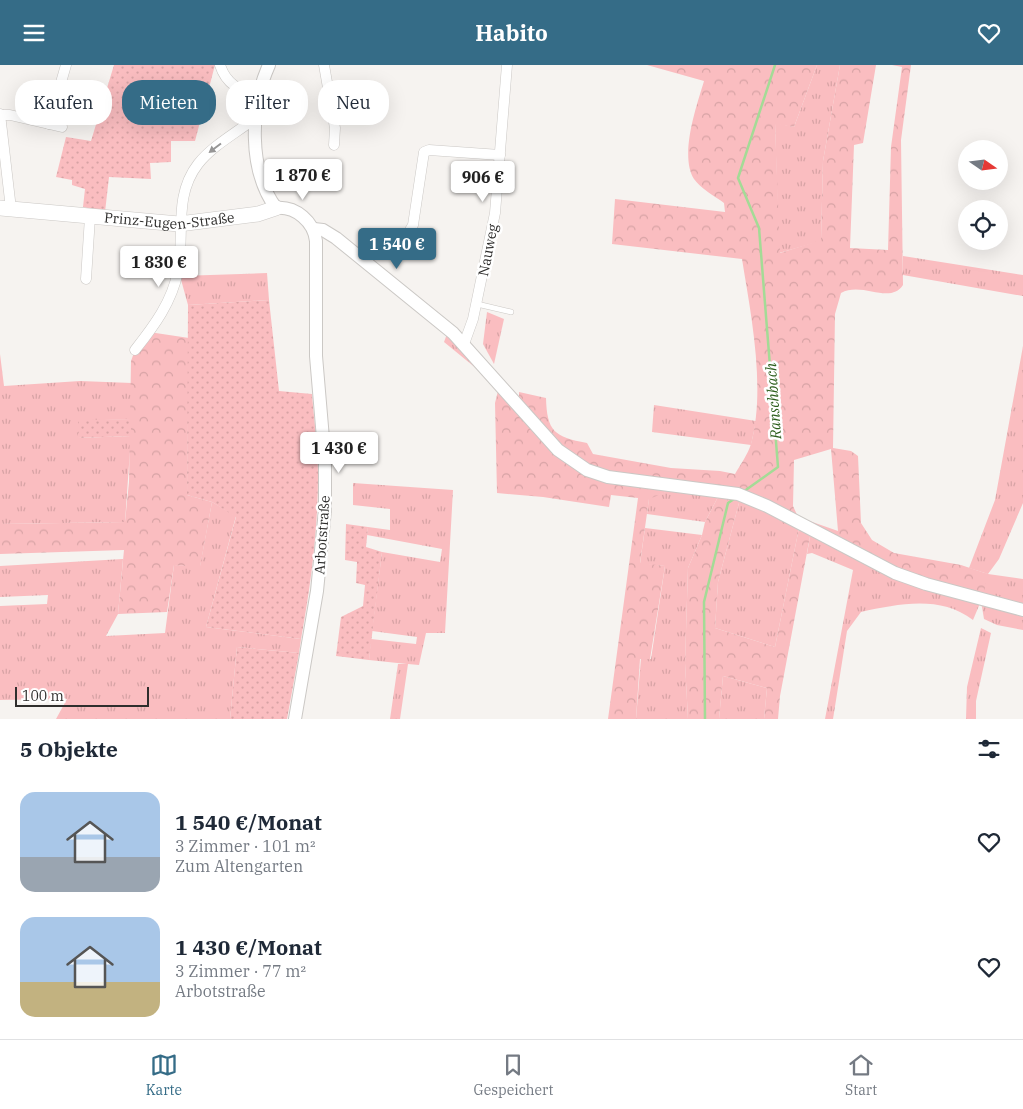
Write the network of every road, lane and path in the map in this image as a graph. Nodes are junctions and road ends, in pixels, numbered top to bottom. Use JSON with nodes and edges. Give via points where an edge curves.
{"nodes":[{"id":1,"x":66,"y":65,"type":"edge"},
{"id":2,"x":220,"y":65,"type":"edge"},
{"id":3,"x":269,"y":65,"type":"edge"},
{"id":4,"x":324,"y":65,"type":"edge"},
{"id":5,"x":507,"y":65,"type":"edge"},
{"id":6,"x":62,"y":80,"type":"edge"},
{"id":7,"x":227,"y":80,"type":"edge"},
{"id":8,"x":264,"y":80,"type":"edge"},
{"id":9,"x":0,"y":114,"type":"edge"},
{"id":10,"x":15,"y":116,"type":"edge"},
{"id":11,"x":53,"y":125,"type":"edge"},
{"id":12,"x":246,"y":125,"type":"edge"},
{"id":13,"x":255,"y":125,"type":"edge"},
{"id":14,"x":62,"y":127,"type":"dead end"},
{"id":15,"x":334,"y":145,"type":"dead end"},
{"id":16,"x":2,"y":147,"type":"edge"},
{"id":17,"x":500,"y":155,"type":"junction"},
{"id":18,"x":6,"y":208,"type":"edge"},
{"id":19,"x":276,"y":208,"type":"junction"},
{"id":20,"x":90,"y":217,"type":"junction"},
{"id":21,"x":179,"y":224,"type":"junction"},
{"id":22,"x":314,"y":229,"type":"junction"},
{"id":23,"x":407,"y":235,"type":"dead end"},
{"id":24,"x":86,"y":279,"type":"dead end"},
{"id":25,"x":476,"y":304,"type":"junction"},
{"id":26,"x":510,"y":312,"type":"dead end"},
{"id":27,"x":464,"y":344,"type":"junction"},
{"id":28,"x":135,"y":350,"type":"dead end"},
{"id":29,"x":1023,"y":610,"type":"edge"},
{"id":30,"x":295,"y":719,"type":"edge"}],
"edges":[{"from":1,"to":6,"type":"street"},
{"from":2,"to":7,"type":"street"},
{"from":3,"to":8,"type":"street"},
{"from":4,"to":15,"type":"street","via":[[335,128]]},
{"from":5,"to":17,"type":"street","name":"Nauweg"},
{"from":9,"to":10,"type":"street"},
{"from":9,"to":16,"type":"street","name":"Prinz-Eugen-Straße"},
{"from":11,"to":14,"type":"street"},
{"from":12,"to":21,"type":"street","one_way":true,"via":[[210,151],[196,166],[186,191]]},
{"from":13,"to":19,"type":"street","via":[[262,182]]},
{"from":16,"to":18,"type":"street","name":"Prinz-Eugen-Straße"},
{"from":17,"to":23,"type":"street","via":[[424,152],[413,225]]},
{"from":17,"to":25,"type":"street","name":"Nauweg","via":[[495,213]]},
{"from":18,"to":20,"type":"main road","name":"Prinz-Eugen-Straße"},
{"from":19,"to":21,"type":"main road","name":"Prinz-Eugen-Straße","via":[[258,214]]},
{"from":19,"to":22,"type":"street","via":[[295,212]]},
{"from":20,"to":21,"type":"main road","name":"Prinz-Eugen-Straße"},
{"from":20,"to":24,"type":"street","name":"Prinz-Eugen-Straße"},
{"from":21,"to":28,"type":"street","via":[[177,278],[163,313]]},
{"from":22,"to":27,"type":"street","via":[[336,238]]},
{"from":22,"to":30,"type":"street","name":"Arbotstraße","via":[[316,355],[325,510],[317,591]]},
{"from":25,"to":26,"type":"lane"},
{"from":25,"to":27,"type":"street","name":"Nauweg"},
{"from":27,"to":29,"type":"street","via":[[558,449],[594,473],[740,495],[895,573]]}]}
